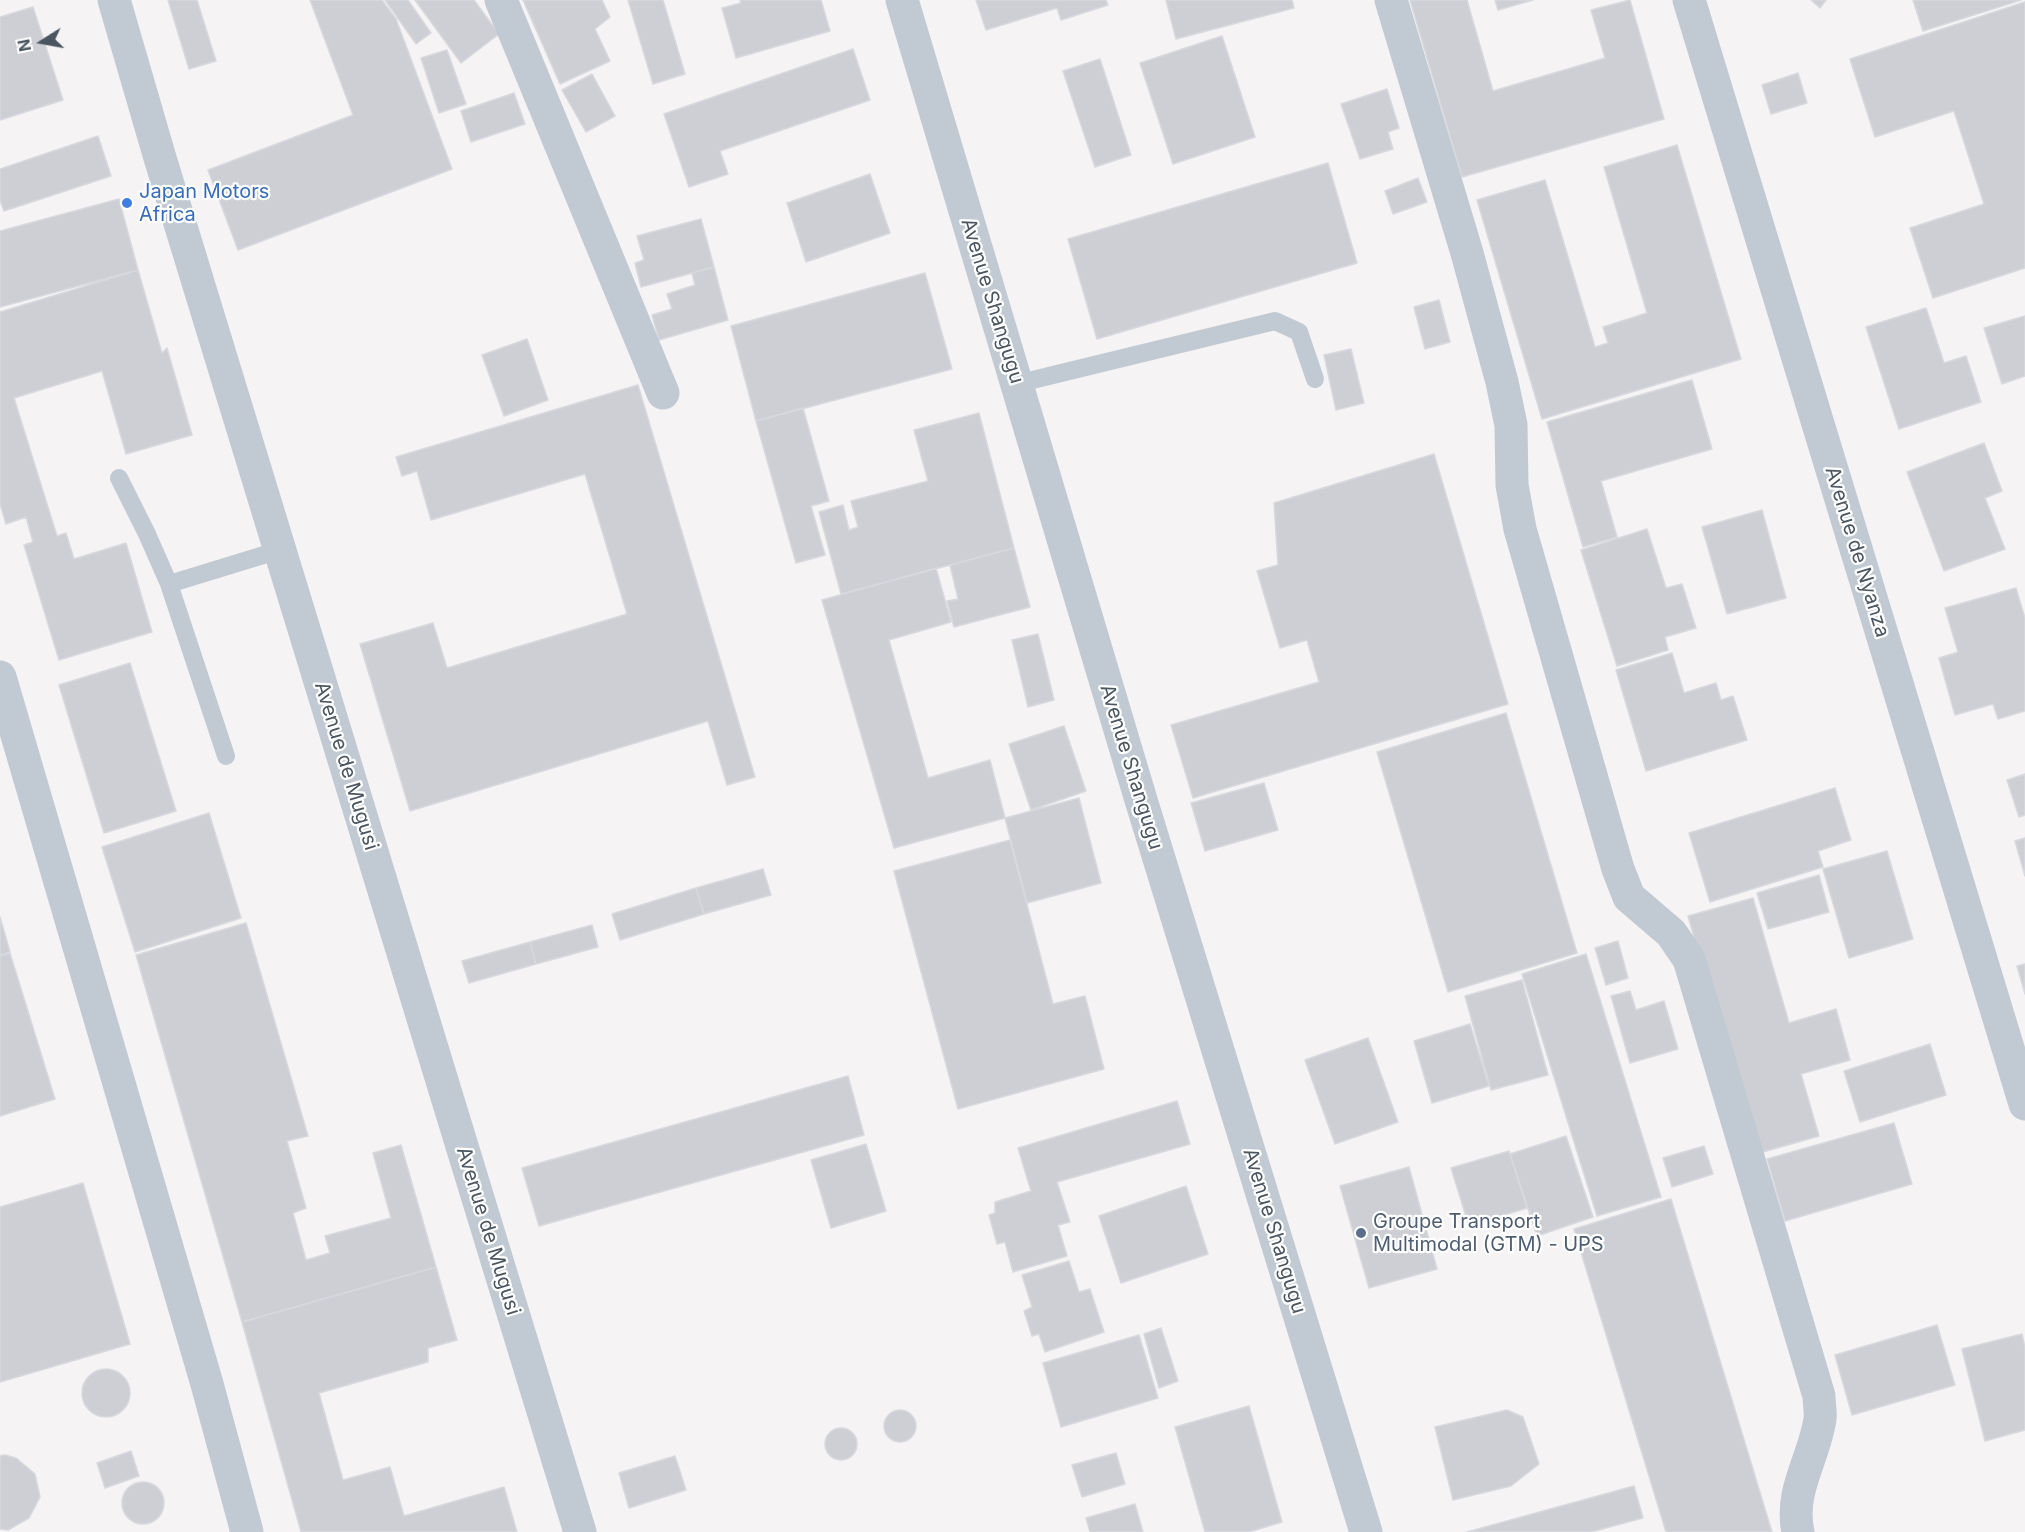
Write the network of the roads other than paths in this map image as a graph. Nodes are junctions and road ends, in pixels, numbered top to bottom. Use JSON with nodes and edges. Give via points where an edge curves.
{"nodes":[{"id":1,"x":114,"y":0,"type":"edge"},
{"id":2,"x":501,"y":0,"type":"edge"},
{"id":3,"x":902,"y":0,"type":"edge"},
{"id":4,"x":1391,"y":0,"type":"edge"},
{"id":5,"x":1689,"y":0,"type":"edge"},
{"id":6,"x":1315,"y":378,"type":"dead end"},
{"id":7,"x":1017,"y":384,"type":"junction"},
{"id":8,"x":663,"y":393,"type":"dead end"},
{"id":9,"x":118,"y":478,"type":"dead end"},
{"id":10,"x":280,"y":550,"type":"junction"},
{"id":11,"x":169,"y":584,"type":"junction"},
{"id":12,"x":0,"y":677,"type":"edge"},
{"id":13,"x":226,"y":756,"type":"dead end"},
{"id":14,"x":2025,"y":1104,"type":"edge"},
{"id":15,"x":247,"y":1532,"type":"edge"},
{"id":16,"x":580,"y":1532,"type":"edge"},
{"id":17,"x":1366,"y":1532,"type":"edge"},
{"id":18,"x":1798,"y":1532,"type":"edge"}],
"edges":[{"from":1,"to":10,"type":"street","name":"Avenue de Mugusi"},
{"from":2,"to":8,"type":"street"},
{"from":3,"to":7,"type":"street","name":"Avenue Shangugu"},
{"from":4,"to":18,"type":"street","via":[[1503,382],[1511,425],[1512,485],[1521,529],[1618,869],[1629,897],[1671,933],[1689,959],[1819,1396],[1821,1418],[1799,1484]]},
{"from":5,"to":14,"type":"street","name":"Avenue de Nyanza"},
{"from":6,"to":7,"type":"lane","via":[[1299,332],[1275,321]]},
{"from":7,"to":17,"type":"street","name":"Avenue Shangugu"},
{"from":9,"to":11,"type":"lane"},
{"from":10,"to":11,"type":"lane"},
{"from":10,"to":16,"type":"street","name":"Avenue de Mugusi"},
{"from":11,"to":13,"type":"lane"},
{"from":12,"to":15,"type":"street"}]}
